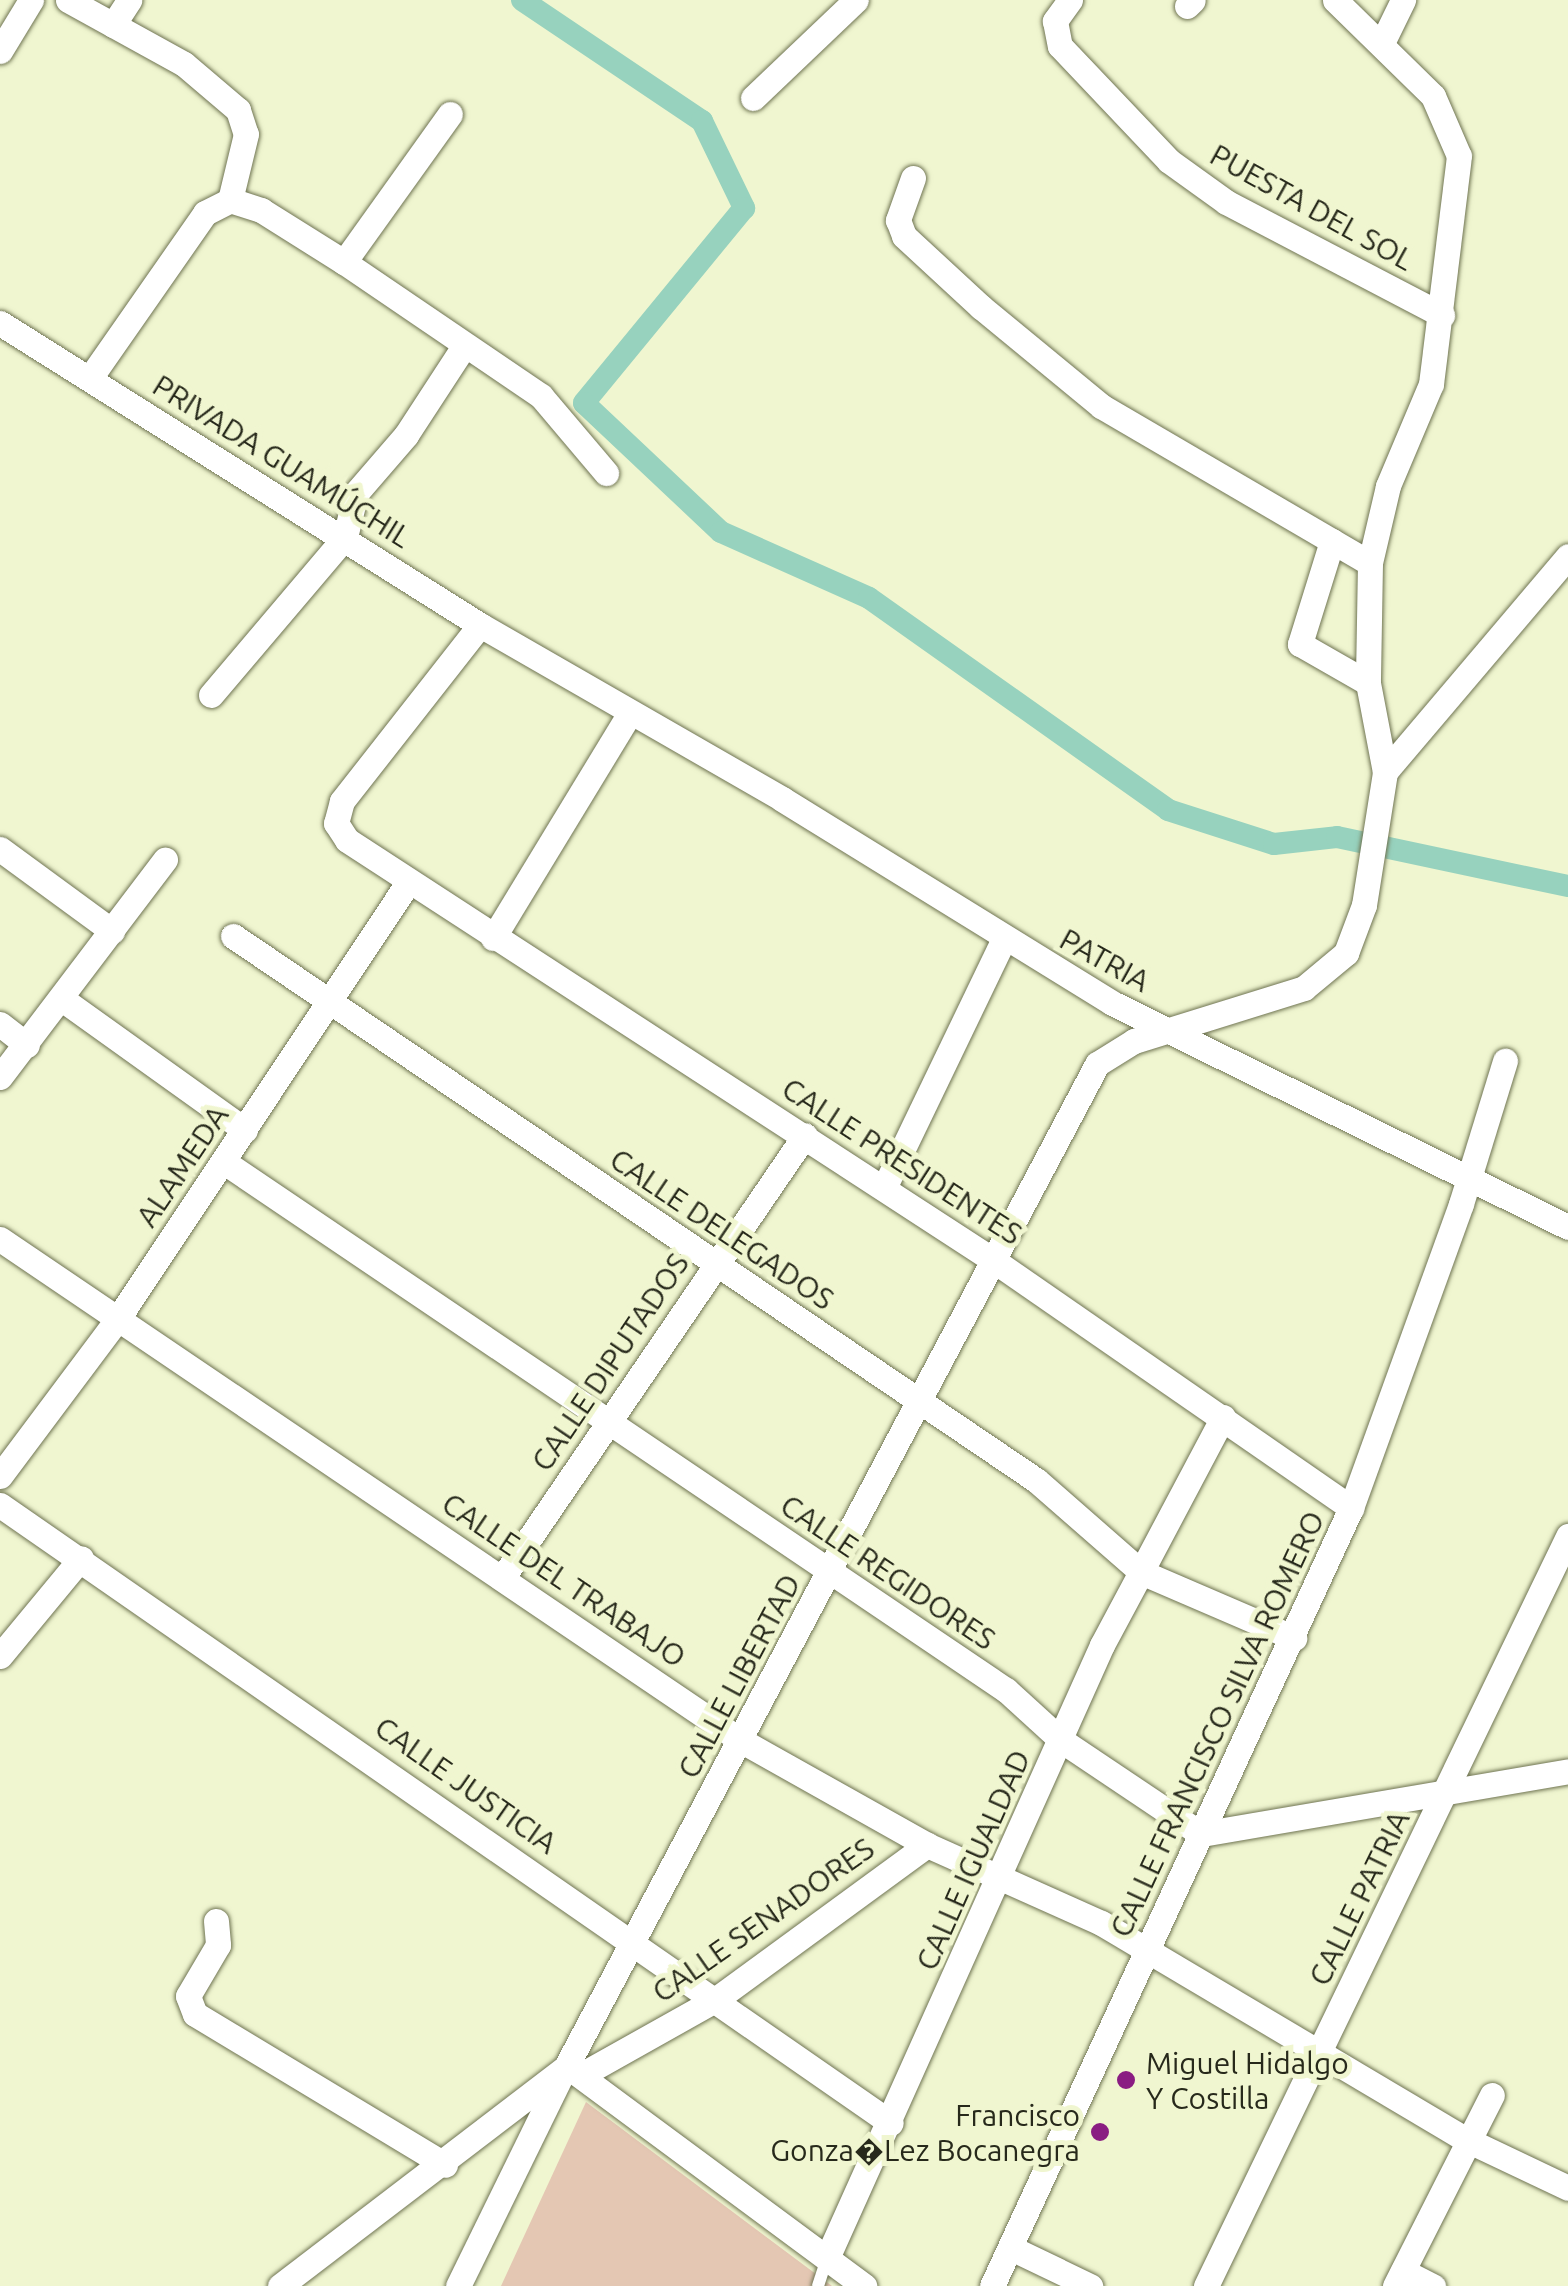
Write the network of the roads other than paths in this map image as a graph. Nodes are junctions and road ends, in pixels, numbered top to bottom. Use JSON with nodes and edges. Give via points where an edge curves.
{"nodes":[{"id":1,"x":31,"y":0,"type":"edge"},
{"id":2,"x":68,"y":0,"type":"edge"},
{"id":3,"x":129,"y":0,"type":"edge"},
{"id":4,"x":856,"y":0,"type":"edge"},
{"id":5,"x":1335,"y":0,"type":"edge"},
{"id":6,"x":1402,"y":0,"type":"edge"},
{"id":7,"x":1061,"y":3,"type":"edge"},
{"id":8,"x":113,"y":24,"type":"junction"},
{"id":9,"x":1383,"y":41,"type":"junction"},
{"id":10,"x":0,"y":51,"type":"edge"},
{"id":11,"x":753,"y":98,"type":"dead end"},
{"id":12,"x":450,"y":114,"type":"dead end"},
{"id":13,"x":913,"y":178,"type":"dead end"},
{"id":14,"x":230,"y":200,"type":"junction"},
{"id":15,"x":344,"y":262,"type":"junction"},
{"id":16,"x":1442,"y":315,"type":"junction"},
{"id":17,"x":0,"y":324,"type":"edge"},
{"id":18,"x":464,"y":346,"type":"junction"},
{"id":19,"x":90,"y":378,"type":"junction"},
{"id":20,"x":606,"y":473,"type":"dead end"},
{"id":21,"x":345,"y":536,"type":"junction"},
{"id":22,"x":1332,"y":541,"type":"junction"},
{"id":23,"x":1568,"y":556,"type":"edge"},
{"id":24,"x":1370,"y":563,"type":"junction"},
{"id":25,"x":480,"y":625,"type":"junction"},
{"id":26,"x":1368,"y":684,"type":"junction"},
{"id":27,"x":211,"y":695,"type":"dead end"},
{"id":28,"x":628,"y":716,"type":"junction"},
{"id":29,"x":1385,"y":772,"type":"junction"},
{"id":30,"x":0,"y":849,"type":"edge"},
{"id":31,"x":165,"y":860,"type":"dead end"},
{"id":32,"x":407,"y":884,"type":"junction"},
{"id":33,"x":112,"y":931,"type":"junction"},
{"id":34,"x":233,"y":936,"type":"dead end"},
{"id":35,"x":493,"y":938,"type":"junction"},
{"id":36,"x":1004,"y":939,"type":"junction"},
{"id":37,"x":62,"y":999,"type":"junction"},
{"id":38,"x":330,"y":1006,"type":"junction"},
{"id":39,"x":0,"y":1024,"type":"edge"},
{"id":40,"x":1168,"y":1031,"type":"junction"},
{"id":41,"x":27,"y":1046,"type":"junction"},
{"id":42,"x":1505,"y":1061,"type":"dead end"},
{"id":43,"x":0,"y":1078,"type":"edge"},
{"id":44,"x":245,"y":1130,"type":"junction"},
{"id":45,"x":805,"y":1134,"type":"junction"},
{"id":46,"x":224,"y":1162,"type":"junction"},
{"id":47,"x":1470,"y":1176,"type":"junction"},
{"id":48,"x":884,"y":1188,"type":"junction"},
{"id":49,"x":1568,"y":1227,"type":"edge"},
{"id":50,"x":0,"y":1240,"type":"edge"},
{"id":51,"x":994,"y":1260,"type":"junction"},
{"id":52,"x":717,"y":1262,"type":"junction"},
{"id":53,"x":118,"y":1317,"type":"junction"},
{"id":54,"x":920,"y":1405,"type":"junction"},
{"id":55,"x":1223,"y":1417,"type":"junction"},
{"id":56,"x":608,"y":1420,"type":"junction"},
{"id":57,"x":0,"y":1476,"type":"edge"},
{"id":58,"x":0,"y":1506,"type":"edge"},
{"id":59,"x":1352,"y":1508,"type":"junction"},
{"id":60,"x":1568,"y":1536,"type":"edge"},
{"id":61,"x":81,"y":1558,"type":"junction"},
{"id":62,"x":830,"y":1572,"type":"junction"},
{"id":63,"x":1141,"y":1572,"type":"junction"},
{"id":64,"x":503,"y":1577,"type":"junction"},
{"id":65,"x":1294,"y":1638,"type":"junction"},
{"id":66,"x":0,"y":1656,"type":"edge"},
{"id":67,"x":740,"y":1740,"type":"junction"},
{"id":68,"x":1061,"y":1740,"type":"junction"},
{"id":69,"x":1568,"y":1771,"type":"edge"},
{"id":70,"x":1448,"y":1790,"type":"junction"},
{"id":71,"x":1201,"y":1834,"type":"junction"},
{"id":72,"x":927,"y":1845,"type":"junction"},
{"id":73,"x":1002,"y":1876,"type":"junction"},
{"id":74,"x":216,"y":1921,"type":"dead end"},
{"id":75,"x":636,"y":1943,"type":"junction"},
{"id":76,"x":1149,"y":1950,"type":"junction"},
{"id":77,"x":715,"y":2000,"type":"junction"},
{"id":78,"x":1319,"y":2054,"type":"junction"},
{"id":79,"x":574,"y":2071,"type":"junction"},
{"id":80,"x":1492,"y":2095,"type":"dead end"},
{"id":81,"x":891,"y":2123,"type":"junction"},
{"id":82,"x":1465,"y":2139,"type":"junction"},
{"id":83,"x":446,"y":2165,"type":"junction"},
{"id":84,"x":1568,"y":2188,"type":"edge"},
{"id":85,"x":1011,"y":2248,"type":"junction"},
{"id":86,"x":826,"y":2258,"type":"junction"},
{"id":87,"x":1399,"y":2279,"type":"edge"},
{"id":88,"x":280,"y":2286,"type":"edge"},
{"id":89,"x":458,"y":2286,"type":"edge"},
{"id":90,"x":818,"y":2286,"type":"edge"},
{"id":91,"x":864,"y":2286,"type":"edge"},
{"id":92,"x":992,"y":2286,"type":"edge"},
{"id":93,"x":1090,"y":2286,"type":"edge"},
{"id":94,"x":1206,"y":2286,"type":"edge"},
{"id":95,"x":1433,"y":2286,"type":"edge"}],
"edges":[{"from":1,"to":10,"type":"street"},
{"from":2,"to":8,"type":"street"},
{"from":3,"to":8,"type":"street"},
{"from":4,"to":11,"type":"street"},
{"from":5,"to":9,"type":"street"},
{"from":6,"to":9,"type":"street"},
{"from":7,"to":16,"type":"street","name":"PUESTA DEL SOL","via":[[1055,32],[1072,64],[1168,161],[1226,202]]},
{"from":8,"to":14,"type":"street","via":[[184,64],[238,110],[246,134]]},
{"from":9,"to":16,"type":"street","via":[[1434,96],[1456,136]]},
{"from":12,"to":15,"type":"street"},
{"from":13,"to":22,"type":"street","via":[[898,220],[904,236],[981,308],[1101,406]]},
{"from":14,"to":15,"type":"street","via":[[261,210]]},
{"from":14,"to":19,"type":"street","via":[[205,213]]},
{"from":15,"to":18,"type":"street"},
{"from":16,"to":24,"type":"street","via":[[1430,384],[1388,486]]},
{"from":17,"to":19,"type":"street","name":"PRIVADA GUAMÚCHIL"},
{"from":18,"to":20,"type":"street","via":[[541,396]]},
{"from":18,"to":21,"type":"street","via":[[406,435],[356,493]]},
{"from":19,"to":21,"type":"street","name":"PRIVADA GUAMÚCHIL"},
{"from":21,"to":25,"type":"street","name":"PRIVADA GUAMÚCHIL"},
{"from":21,"to":27,"type":"street"},
{"from":22,"to":24,"type":"street"},
{"from":22,"to":26,"type":"street","via":[[1300,644]]},
{"from":23,"to":29,"type":"street"},
{"from":24,"to":26,"type":"street"},
{"from":25,"to":28,"type":"street","name":"PRIVADA GUAMÚCHIL"},
{"from":25,"to":32,"type":"street","name":"CALLE PRESIDENTES","via":[[337,812],[348,840]]},
{"from":26,"to":29,"type":"street"},
{"from":28,"to":35,"type":"street"},
{"from":28,"to":36,"type":"street","name":"PATRIA","via":[[782,799]]},
{"from":29,"to":40,"type":"street","name":"CALLE LIBERTAD","via":[[1366,889],[1346,953],[1304,988]]},
{"from":30,"to":33,"type":"street"},
{"from":31,"to":33,"type":"street"},
{"from":32,"to":35,"type":"street","name":"CALLE PRESIDENTES"},
{"from":32,"to":38,"type":"street","name":"ALAMEDA"},
{"from":33,"to":37,"type":"street"},
{"from":34,"to":38,"type":"street","name":"CALLE DELEGADOS"},
{"from":35,"to":45,"type":"street","name":"CALLE PRESIDENTES"},
{"from":36,"to":40,"type":"street","name":"PATRIA"},
{"from":36,"to":48,"type":"street"},
{"from":37,"to":41,"type":"street"},
{"from":37,"to":44,"type":"street"},
{"from":38,"to":44,"type":"street","name":"ALAMEDA"},
{"from":38,"to":52,"type":"street","name":"CALLE DELEGADOS"},
{"from":39,"to":41,"type":"street"},
{"from":40,"to":47,"type":"street","name":"PATRIA"},
{"from":40,"to":51,"type":"street","name":"CALLE LIBERTAD","via":[[1115,1049],[1097,1064]]},
{"from":41,"to":43,"type":"street"},
{"from":42,"to":47,"type":"street","name":"CALLE FRANCISCO SILVA ROMERO"},
{"from":44,"to":46,"type":"street","name":"ALAMEDA"},
{"from":45,"to":48,"type":"street","name":"CALLE PRESIDENTES"},
{"from":45,"to":52,"type":"street","name":"CALLE DIPUTADOS"},
{"from":46,"to":53,"type":"street","name":"ALAMEDA"},
{"from":46,"to":56,"type":"street","name":"CALLE REGIDORES"},
{"from":47,"to":49,"type":"street","name":"PATRIA"},
{"from":47,"to":59,"type":"street","name":"CALLE FRANCISCO SILVA ROMERO"},
{"from":48,"to":51,"type":"street","name":"CALLE PRESIDENTES"},
{"from":50,"to":53,"type":"street","name":"CALLE DEL TRABAJO"},
{"from":51,"to":54,"type":"street","name":"CALLE LIBERTAD"},
{"from":51,"to":55,"type":"street","name":"CALLE PRESIDENTES"},
{"from":52,"to":54,"type":"street","name":"CALLE DELEGADOS"},
{"from":52,"to":56,"type":"street","name":"CALLE DIPUTADOS"},
{"from":53,"to":57,"type":"street","name":"ALAMEDA"},
{"from":53,"to":64,"type":"street","name":"CALLE DEL TRABAJO"},
{"from":54,"to":62,"type":"street","name":"CALLE LIBERTAD"},
{"from":54,"to":63,"type":"street","name":"CALLE DELEGADOS","via":[[1074,1510]]},
{"from":55,"to":59,"type":"street","name":"CALLE PRESIDENTES"},
{"from":55,"to":63,"type":"street","name":"CALLE IGUALDAD"},
{"from":56,"to":62,"type":"street","name":"CALLE REGIDORES"},
{"from":56,"to":64,"type":"street","name":"CALLE DIPUTADOS"},
{"from":58,"to":61,"type":"street","name":"CALLE JUSTICIA"},
{"from":59,"to":65,"type":"street","name":"CALLE FRANCISCO SILVA ROMERO"},
{"from":60,"to":70,"type":"street","name":"CALLE PATRIA"},
{"from":61,"to":66,"type":"street"},
{"from":61,"to":75,"type":"street","name":"CALLE JUSTICIA"},
{"from":62,"to":67,"type":"street","name":"CALLE LIBERTAD"},
{"from":62,"to":68,"type":"street","name":"CALLE REGIDORES","via":[[1006,1690]]},
{"from":63,"to":65,"type":"street"},
{"from":63,"to":68,"type":"street","name":"CALLE IGUALDAD"},
{"from":64,"to":67,"type":"street","name":"CALLE DEL TRABAJO"},
{"from":65,"to":71,"type":"street","name":"CALLE FRANCISCO SILVA ROMERO"},
{"from":67,"to":72,"type":"street","name":"CALLE DEL TRABAJO"},
{"from":67,"to":75,"type":"street","name":"CALLE LIBERTAD"},
{"from":68,"to":71,"type":"street","name":"CALLE REGIDORES"},
{"from":68,"to":73,"type":"street","name":"CALLE IGUALDAD"},
{"from":69,"to":70,"type":"street"},
{"from":70,"to":71,"type":"street"},
{"from":70,"to":78,"type":"street","name":"CALLE PATRIA"},
{"from":71,"to":76,"type":"street","name":"CALLE FRANCISCO SILVA ROMERO"},
{"from":72,"to":73,"type":"street","name":"CALLE DEL TRABAJO"},
{"from":72,"to":77,"type":"street","name":"CALLE SENADORES"},
{"from":73,"to":76,"type":"street","name":"CALLE DEL TRABAJO"},
{"from":73,"to":81,"type":"street","name":"CALLE IGUALDAD"},
{"from":74,"to":83,"type":"street","via":[[218,1946],[188,1996],[194,2014]]},
{"from":75,"to":77,"type":"street","name":"CALLE JUSTICIA"},
{"from":75,"to":79,"type":"street","name":"CALLE LIBERTAD"},
{"from":76,"to":78,"type":"street","name":"CALLE DEL TRABAJO"},
{"from":76,"to":85,"type":"street","name":"CALLE FRANCISCO SILVA ROMERO"},
{"from":77,"to":79,"type":"street","name":"CALLE SENADORES"},
{"from":77,"to":81,"type":"street","name":"CALLE JUSTICIA"},
{"from":78,"to":82,"type":"street","name":"CALLE DEL TRABAJO"},
{"from":78,"to":94,"type":"street","name":"CALLE PATRIA"},
{"from":79,"to":83,"type":"street","name":"CALLE LIBERTAD"},
{"from":79,"to":86,"type":"street"},
{"from":79,"to":89,"type":"street"},
{"from":80,"to":82,"type":"street"},
{"from":81,"to":86,"type":"street","name":"CALLE IGUALDAD"},
{"from":82,"to":84,"type":"street","name":"CALLE DEL TRABAJO"},
{"from":82,"to":87,"type":"street"},
{"from":83,"to":88,"type":"street","name":"CALLE LIBERTAD"},
{"from":85,"to":92,"type":"street","name":"CALLE FRANCISCO SILVA ROMERO"},
{"from":85,"to":93,"type":"street"},
{"from":86,"to":90,"type":"lane"},
{"from":86,"to":91,"type":"street"},
{"from":87,"to":95,"type":"street"}]}
